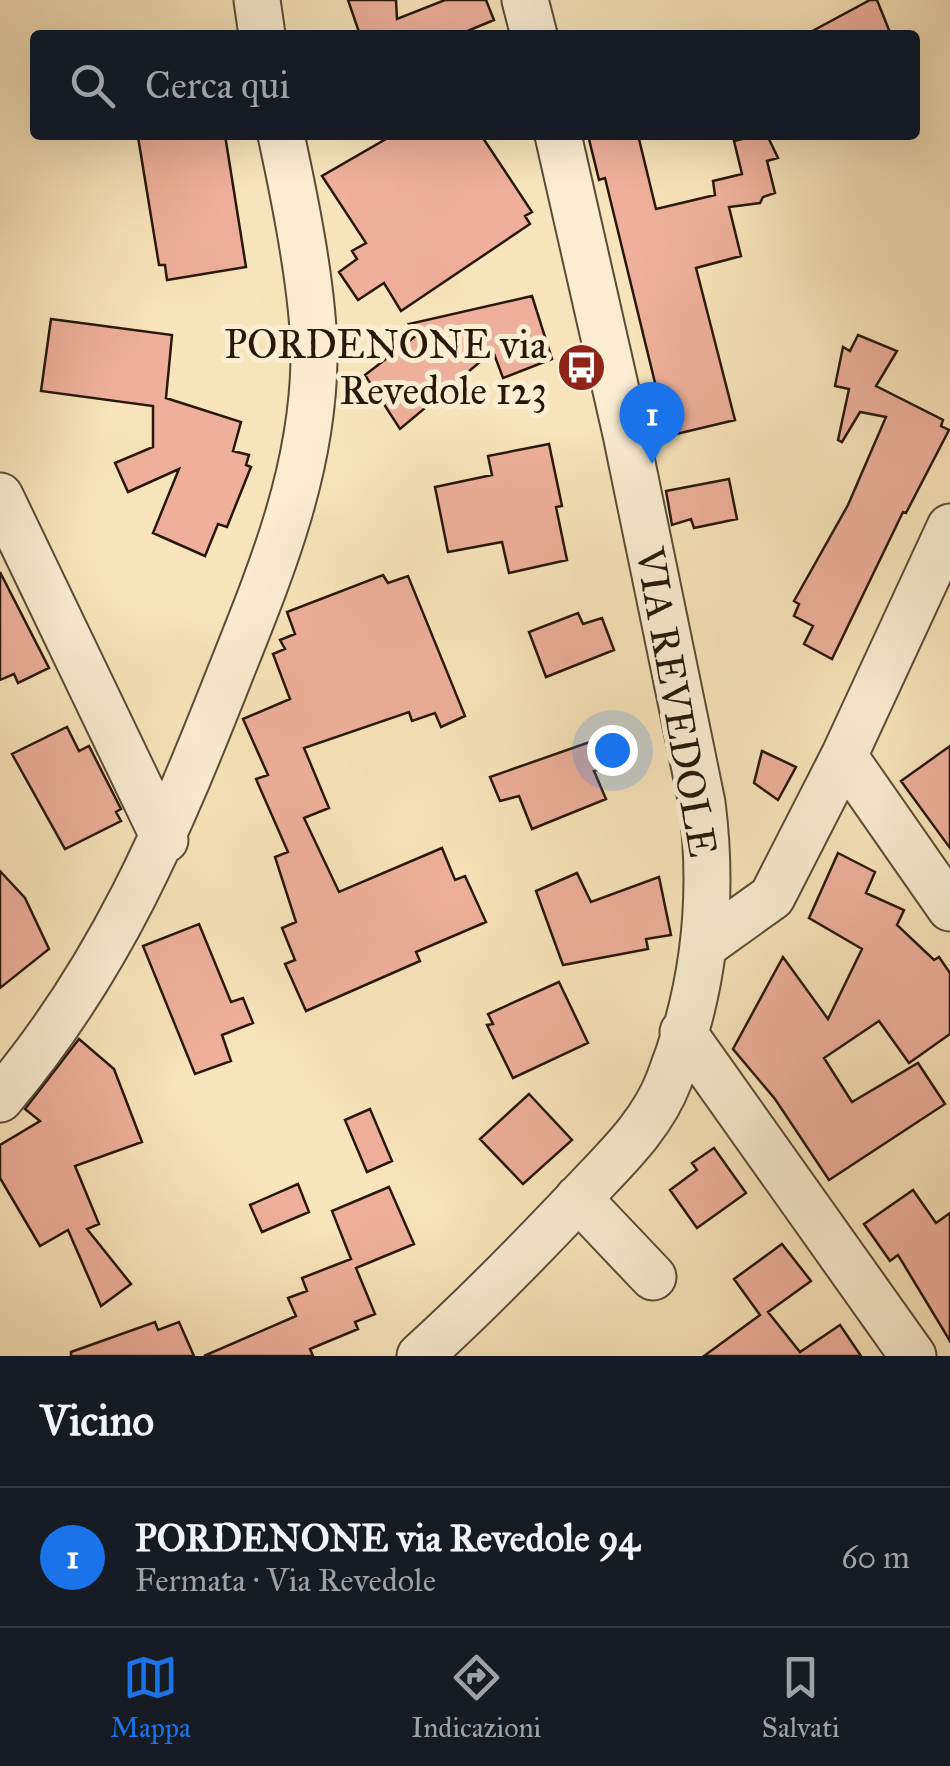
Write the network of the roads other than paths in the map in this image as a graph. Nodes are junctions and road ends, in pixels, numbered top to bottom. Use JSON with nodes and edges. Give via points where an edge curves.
{"nodes":[{"id":1,"x":257,"y":0,"type":"edge"},
{"id":2,"x":526,"y":0,"type":"edge"},
{"id":3,"x":261,"y":30,"type":"edge"},
{"id":4,"x":533,"y":30,"type":"edge"},
{"id":5,"x":282,"y":140,"type":"edge"},
{"id":6,"x":559,"y":140,"type":"edge"},
{"id":7,"x":0,"y":496,"type":"edge"},
{"id":8,"x":947,"y":539,"type":"edge"},
{"id":9,"x":844,"y":756,"type":"junction"},
{"id":10,"x":164,"y":840,"type":"junction"},
{"id":11,"x":950,"y":908,"type":"edge"},
{"id":12,"x":705,"y":945,"type":"junction"},
{"id":13,"x":683,"y":1032,"type":"junction"},
{"id":14,"x":5,"y":1080,"type":"edge"},
{"id":15,"x":578,"y":1198,"type":"junction"},
{"id":16,"x":653,"y":1277,"type":"dead end"},
{"id":17,"x":420,"y":1356,"type":"edge"},
{"id":18,"x":913,"y":1356,"type":"edge"}],
"edges":[{"from":1,"to":3,"type":"street"},
{"from":2,"to":4,"type":"street"},
{"from":5,"to":10,"type":"street","via":[[314,358],[305,465],[284,539]]},
{"from":6,"to":12,"type":"street","name":"VIA REVEDOLE","via":[[702,803],[710,863]]},
{"from":7,"to":10,"type":"street"},
{"from":8,"to":9,"type":"street"},
{"from":9,"to":11,"type":"street"},
{"from":9,"to":12,"type":"street","via":[[772,897]]},
{"from":10,"to":14,"type":"street","via":[[103,958]]},
{"from":12,"to":13,"type":"street","name":"VIA REVEDOLE"},
{"from":13,"to":15,"type":"street","name":"VIA REVEDOLE","via":[[669,1082],[637,1136]]},
{"from":13,"to":18,"type":"street"},
{"from":15,"to":16,"type":"street"},
{"from":15,"to":17,"type":"street","name":"VIA REVEDOLE"}]}
